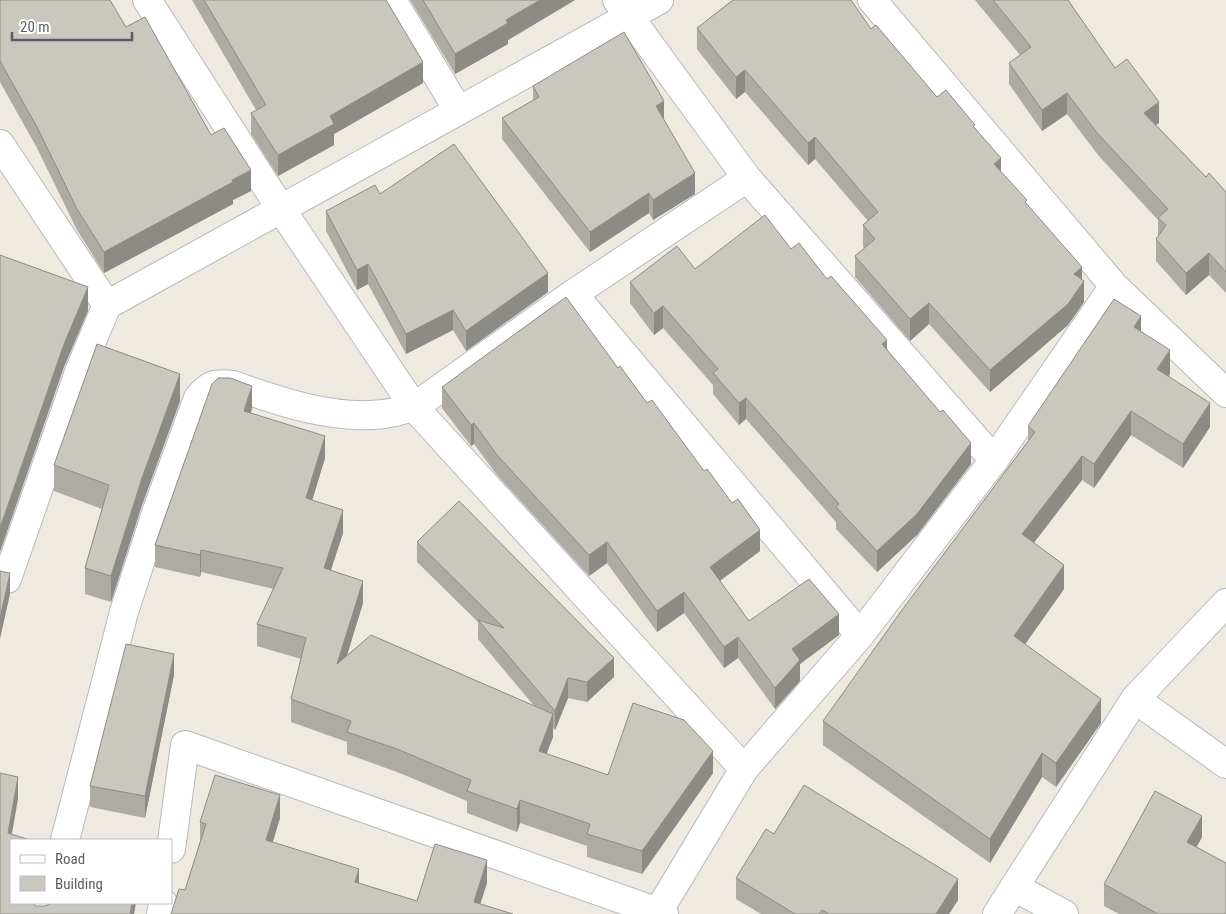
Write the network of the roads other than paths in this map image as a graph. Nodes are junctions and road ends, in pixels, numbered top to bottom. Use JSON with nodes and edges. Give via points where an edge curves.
{"nodes":[{"id":1,"x":147,"y":0,"type":"edge"},
{"id":2,"x":392,"y":0,"type":"edge"},
{"id":3,"x":659,"y":0,"type":"edge"},
{"id":4,"x":872,"y":0,"type":"edge"},
{"id":5,"x":623,"y":9,"type":"edge"},
{"id":6,"x":458,"y":110,"type":"junction"},
{"id":7,"x":0,"y":144,"type":"edge"},
{"id":8,"x":747,"y":178,"type":"junction"},
{"id":9,"x":281,"y":209,"type":"junction"},
{"id":10,"x":1114,"y":286,"type":"junction"},
{"id":11,"x":573,"y":294,"type":"junction"},
{"id":12,"x":107,"y":306,"type":"junction"},
{"id":13,"x":1226,"y":393,"type":"edge"},
{"id":14,"x":414,"y":407,"type":"junction"},
{"id":15,"x":994,"y":460,"type":"junction"},
{"id":16,"x":0,"y":576,"type":"edge"},
{"id":17,"x":1226,"y":603,"type":"edge"},
{"id":18,"x":860,"y":635,"type":"junction"},
{"id":19,"x":1134,"y":699,"type":"junction"},
{"id":20,"x":1226,"y":764,"type":"edge"},
{"id":21,"x":744,"y":768,"type":"junction"},
{"id":22,"x":65,"y":839,"type":"edge"},
{"id":23,"x":172,"y":842,"type":"edge"},
{"id":24,"x":1014,"y":887,"type":"junction"},
{"id":25,"x":661,"y":913,"type":"edge"},
{"id":26,"x":996,"y":914,"type":"edge"},
{"id":27,"x":1064,"y":914,"type":"edge"}],
"edges":[{"from":1,"to":9,"type":"street"},
{"from":2,"to":6,"type":"street"},
{"from":3,"to":5,"type":"street"},
{"from":4,"to":10,"type":"street"},
{"from":5,"to":6,"type":"street"},
{"from":5,"to":8,"type":"street"},
{"from":6,"to":9,"type":"street"},
{"from":7,"to":12,"type":"street"},
{"from":8,"to":11,"type":"street"},
{"from":8,"to":15,"type":"street"},
{"from":9,"to":12,"type":"street"},
{"from":9,"to":14,"type":"street"},
{"from":10,"to":13,"type":"street"},
{"from":10,"to":15,"type":"street"},
{"from":11,"to":14,"type":"street"},
{"from":11,"to":18,"type":"street"},
{"from":12,"to":16,"type":"street","via":[[79,372],[7,578]]},
{"from":14,"to":21,"type":"street"},
{"from":14,"to":22,"type":"street","via":[[384,414],[350,415],[318,410],[220,384],[207,387],[198,398],[124,612]]},
{"from":15,"to":18,"type":"street"},
{"from":17,"to":19,"type":"street"},
{"from":18,"to":21,"type":"street"},
{"from":19,"to":20,"type":"street"},
{"from":19,"to":24,"type":"street"},
{"from":21,"to":25,"type":"street"},
{"from":23,"to":25,"type":"street","via":[[185,745]]},
{"from":24,"to":26,"type":"street"},
{"from":24,"to":27,"type":"street"}]}
